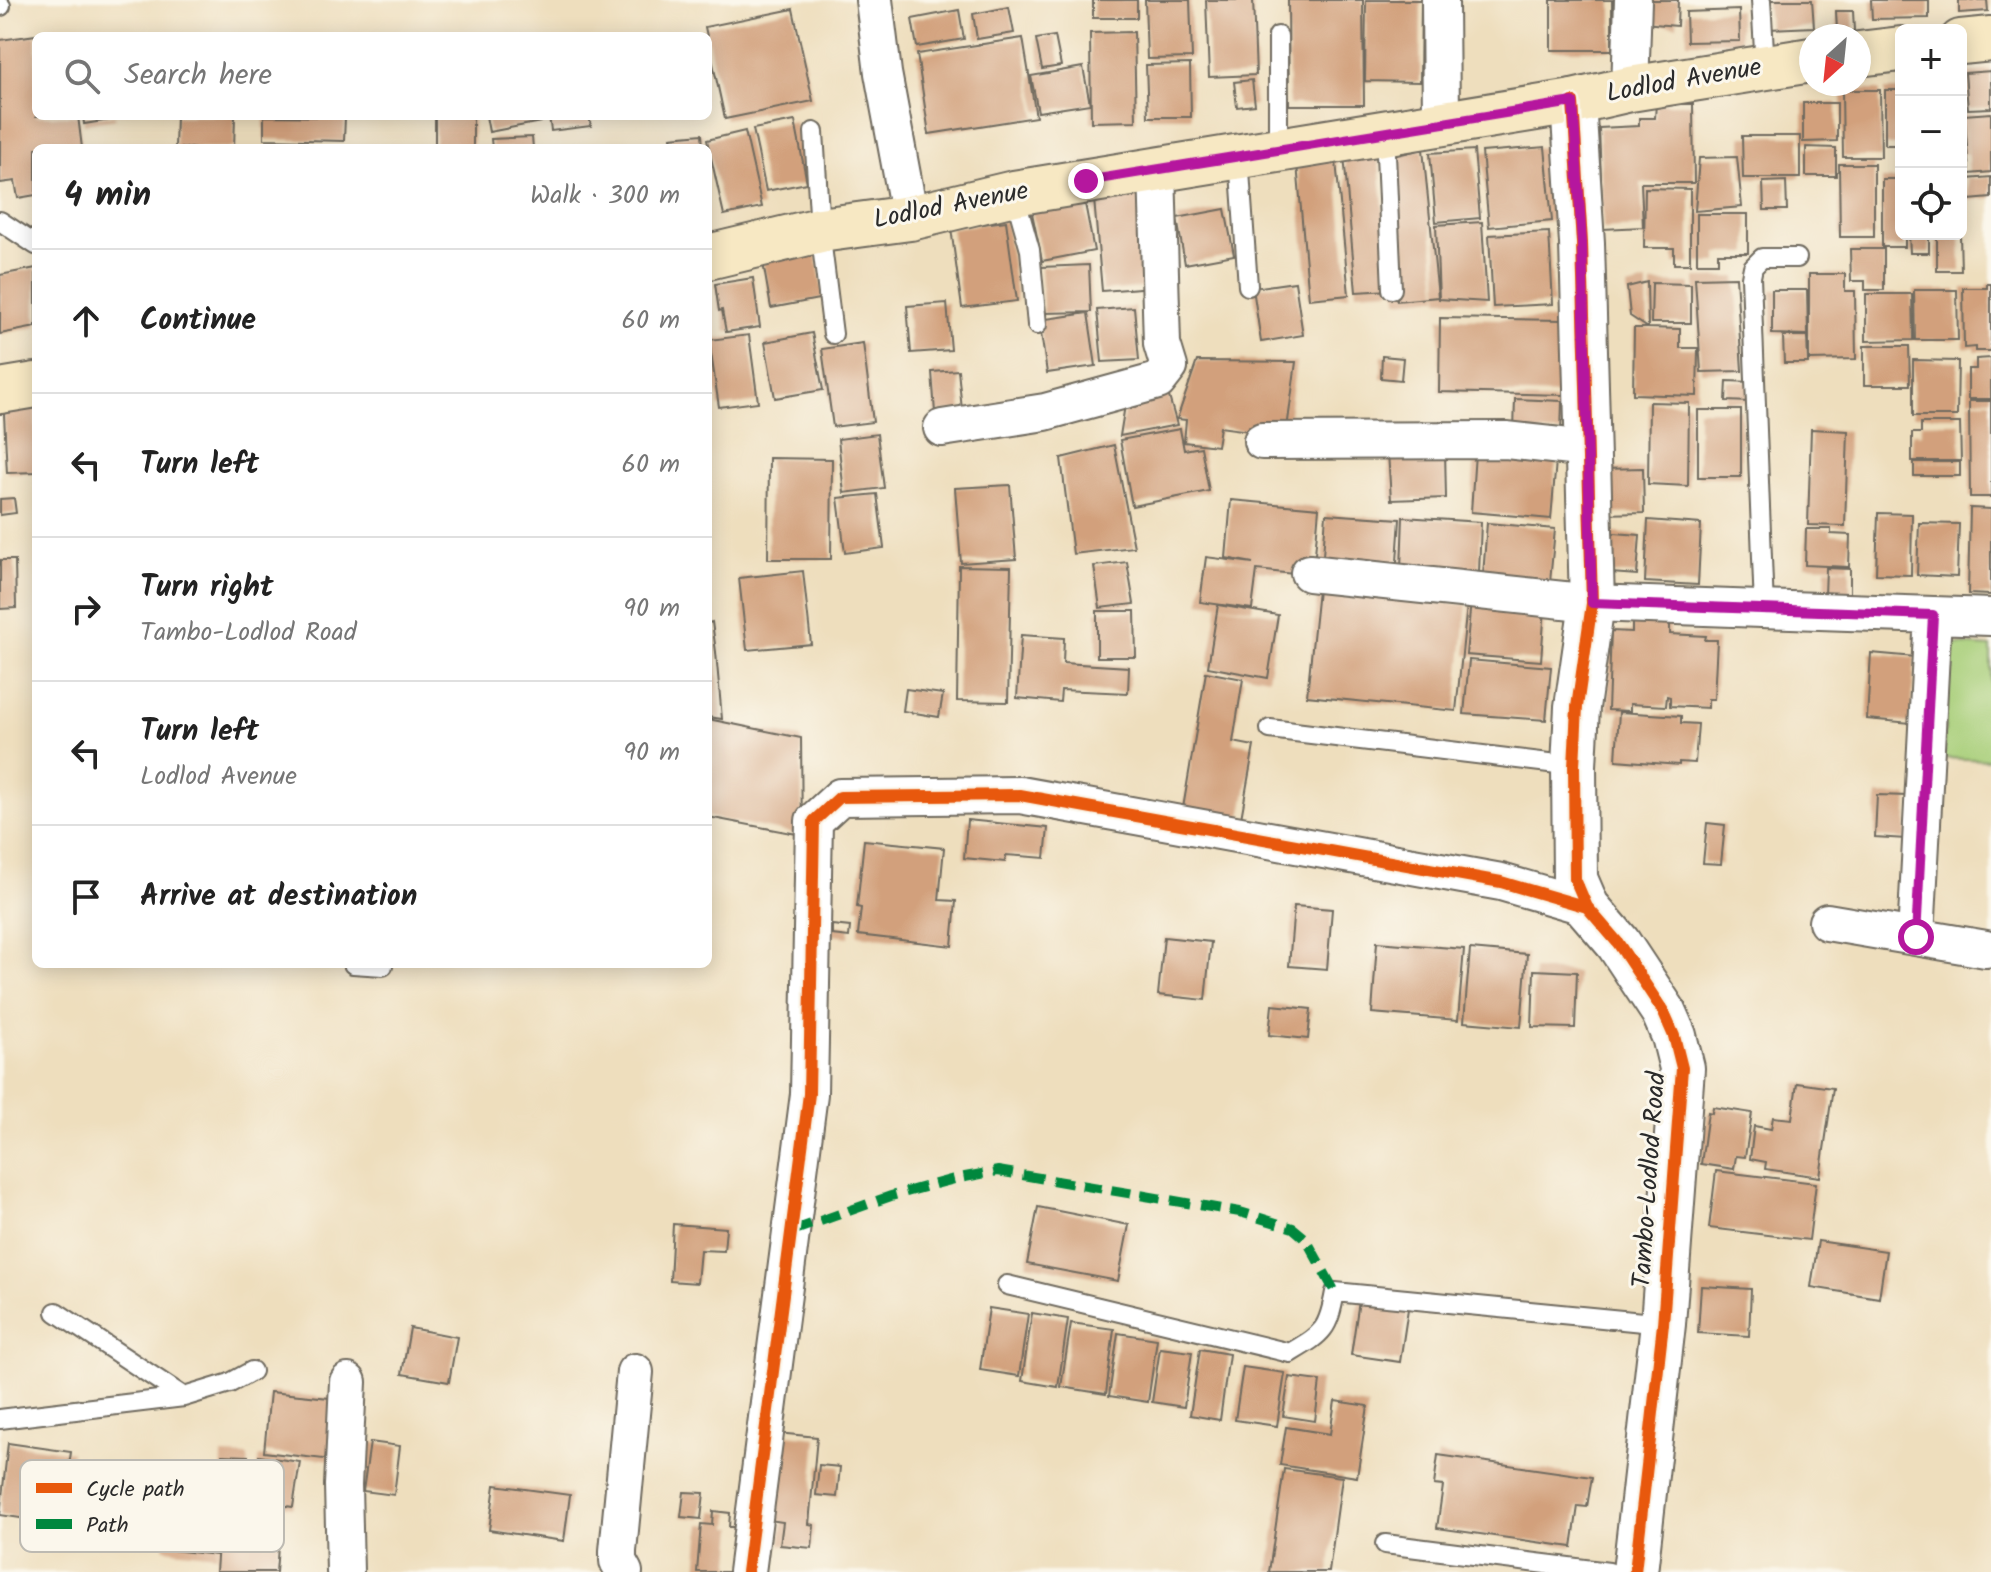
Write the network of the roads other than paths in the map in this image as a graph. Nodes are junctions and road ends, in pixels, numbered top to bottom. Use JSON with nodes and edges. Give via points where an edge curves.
{"nodes":[{"id":1,"x":874,"y":0,"type":"edge"},
{"id":2,"x":1440,"y":0,"type":"edge"},
{"id":3,"x":1633,"y":0,"type":"edge"},
{"id":4,"x":1761,"y":0,"type":"edge"},
{"id":5,"x":1278,"y":36,"type":"dead end"},
{"id":6,"x":1991,"y":39,"type":"edge"},
{"id":7,"x":1967,"y":41,"type":"edge"},
{"id":8,"x":1895,"y":50,"type":"edge"},
{"id":9,"x":1871,"y":53,"type":"edge"},
{"id":10,"x":1799,"y":62,"type":"edge"},
{"id":11,"x":1765,"y":67,"type":"junction"},
{"id":12,"x":1630,"y":89,"type":"junction"},
{"id":13,"x":1573,"y":102,"type":"junction"},
{"id":14,"x":1441,"y":122,"type":"junction"},
{"id":15,"x":814,"y":132,"type":"dead end"},
{"id":16,"x":1385,"y":132,"type":"junction"},
{"id":17,"x":1258,"y":153,"type":"junction"},
{"id":18,"x":1157,"y":169,"type":"junction"},
{"id":19,"x":1014,"y":193,"type":"junction"},
{"id":20,"x":910,"y":218,"type":"junction"},
{"id":21,"x":0,"y":221,"type":"edge"},
{"id":22,"x":820,"y":230,"type":"junction"},
{"id":23,"x":32,"y":242,"type":"edge"},
{"id":24,"x":712,"y":256,"type":"edge"},
{"id":25,"x":1797,"y":258,"type":"dead end"},
{"id":26,"x":1248,"y":286,"type":"dead end"},
{"id":27,"x":1392,"y":289,"type":"dead end"},
{"id":28,"x":1037,"y":325,"type":"dead end"},
{"id":29,"x":833,"y":334,"type":"dead end"},
{"id":30,"x":32,"y":386,"type":"edge"},
{"id":31,"x":0,"y":391,"type":"edge"},
{"id":32,"x":942,"y":428,"type":"dead end"},
{"id":33,"x":1262,"y":441,"type":"dead end"},
{"id":34,"x":1588,"y":449,"type":"junction"},
{"id":35,"x":1309,"y":573,"type":"dead end"},
{"id":36,"x":1592,"y":603,"type":"junction"},
{"id":37,"x":1764,"y":609,"type":"junction"},
{"id":38,"x":1933,"y":615,"type":"junction"},
{"id":39,"x":1991,"y":617,"type":"edge"},
{"id":40,"x":1270,"y":729,"type":"dead end"},
{"id":41,"x":1574,"y":766,"type":"junction"},
{"id":42,"x":1587,"y":907,"type":"junction"},
{"id":43,"x":1827,"y":922,"type":"dead end"},
{"id":44,"x":1916,"y":937,"type":"junction"},
{"id":45,"x":1986,"y":949,"type":"dead end"},
{"id":46,"x":1007,"y":1285,"type":"dead end"},
{"id":47,"x":56,"y":1312,"type":"dead end"},
{"id":48,"x":1663,"y":1324,"type":"junction"},
{"id":49,"x":252,"y":1371,"type":"dead end"},
{"id":50,"x":635,"y":1372,"type":"dead end"},
{"id":51,"x":348,"y":1382,"type":"dead end"},
{"id":52,"x":184,"y":1397,"type":"junction"},
{"id":53,"x":0,"y":1419,"type":"edge"},
{"id":54,"x":1385,"y":1544,"type":"dead end"},
{"id":55,"x":345,"y":1572,"type":"edge"},
{"id":56,"x":624,"y":1572,"type":"edge"},
{"id":57,"x":747,"y":1572,"type":"edge"},
{"id":58,"x":1609,"y":1572,"type":"edge"},
{"id":59,"x":1635,"y":1572,"type":"edge"}],
"edges":[{"from":1,"to":20,"type":"street"},
{"from":2,"to":14,"type":"street"},
{"from":3,"to":12,"type":"street"},
{"from":4,"to":11,"type":"lane"},
{"from":5,"to":17,"type":"lane"},
{"from":6,"to":7,"type":"main road"},
{"from":8,"to":9,"type":"main road"},
{"from":10,"to":11,"type":"main road","name":"Lodlod Avenue"},
{"from":11,"to":12,"type":"main road","name":"Lodlod Avenue"},
{"from":12,"to":13,"type":"main road","name":"Lodlod Avenue"},
{"from":13,"to":14,"type":"main road","name":"Lodlod Avenue"},
{"from":13,"to":34,"type":"street","name":"Tambo-Lodlod Road"},
{"from":14,"to":16,"type":"main road","name":"Lodlod Avenue"},
{"from":15,"to":22,"type":"lane"},
{"from":16,"to":17,"type":"main road","name":"Lodlod Avenue"},
{"from":16,"to":27,"type":"lane"},
{"from":17,"to":18,"type":"main road","name":"Lodlod Avenue"},
{"from":17,"to":26,"type":"lane"},
{"from":18,"to":19,"type":"main road","name":"Lodlod Avenue"},
{"from":18,"to":32,"type":"street","via":[[1162,344],[1169,367],[1158,381],[1045,412]]},
{"from":19,"to":20,"type":"main road","name":"Lodlod Avenue"},
{"from":19,"to":28,"type":"lane","via":[[1030,250]]},
{"from":20,"to":22,"type":"main road","name":"Lodlod Avenue"},
{"from":21,"to":23,"type":"lane"},
{"from":22,"to":24,"type":"main road","name":"Lodlod Avenue"},
{"from":22,"to":29,"type":"lane"},
{"from":25,"to":37,"type":"lane","via":[[1762,258],[1751,277]]},
{"from":30,"to":31,"type":"main road"},
{"from":33,"to":34,"type":"street","via":[[1506,440]]},
{"from":34,"to":36,"type":"street","name":"Tambo-Lodlod Road"},
{"from":35,"to":36,"type":"street"},
{"from":36,"to":37,"type":"street"},
{"from":36,"to":41,"type":"street","name":"Tambo-Lodlod Road"},
{"from":37,"to":38,"type":"street"},
{"from":38,"to":39,"type":"street"},
{"from":38,"to":44,"type":"street"},
{"from":40,"to":41,"type":"lane"},
{"from":41,"to":42,"type":"street","name":"Tambo-Lodlod Road","via":[[1575,879]]},
{"from":42,"to":48,"type":"street","name":"Tambo-Lodlod Road","via":[[1663,1011],[1682,1068]]},
{"from":42,"to":57,"type":"street","via":[[1501,882],[1020,795],[840,797],[814,821],[809,1094]]},
{"from":43,"to":44,"type":"street"},
{"from":44,"to":45,"type":"street"},
{"from":46,"to":48,"type":"lane","via":[[1290,1353],[1319,1335],[1335,1292]]},
{"from":47,"to":52,"type":"lane"},
{"from":48,"to":59,"type":"street","name":"Tambo-Lodlod Road"},
{"from":49,"to":52,"type":"lane"},
{"from":50,"to":56,"type":"street","via":[[618,1551]]},
{"from":51,"to":55,"type":"street"},
{"from":52,"to":53,"type":"lane"},
{"from":54,"to":58,"type":"lane"}]}
